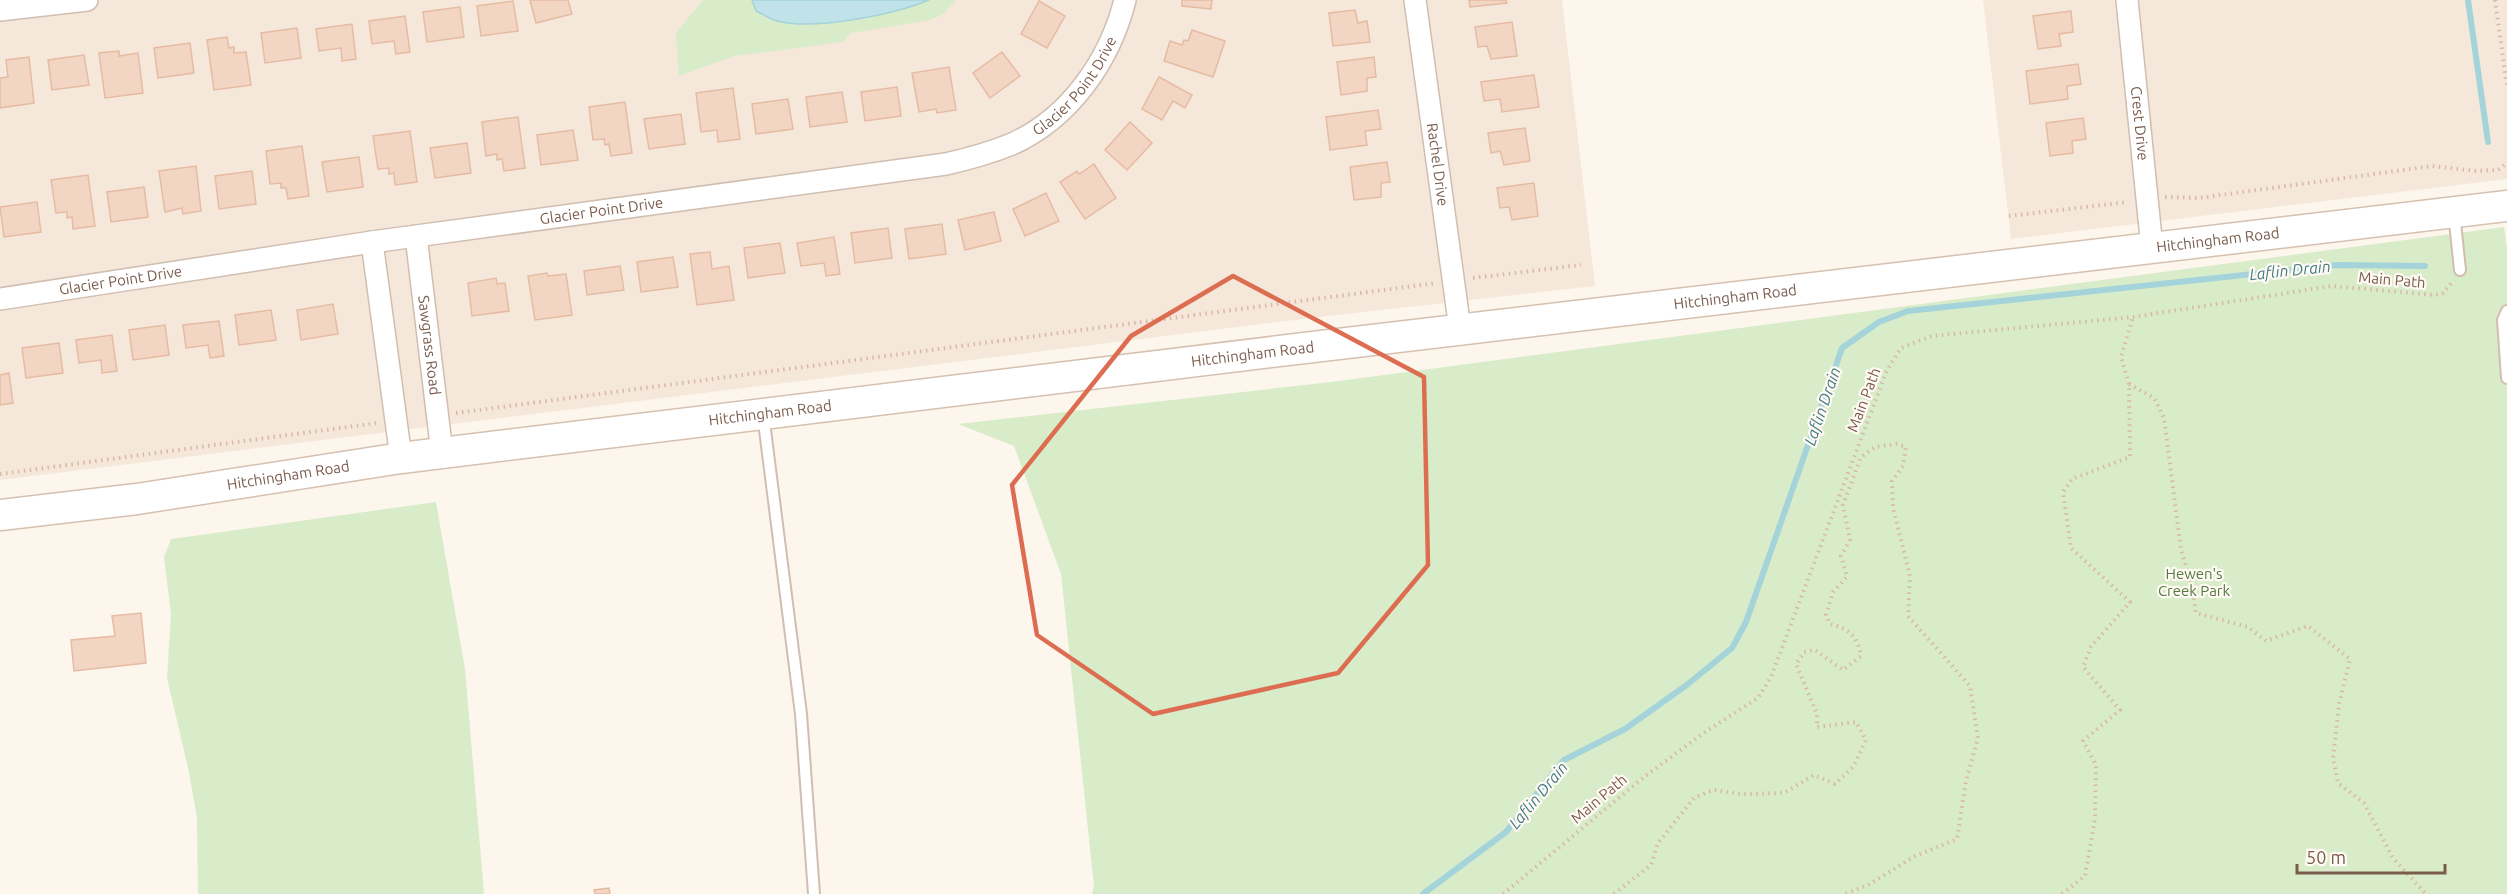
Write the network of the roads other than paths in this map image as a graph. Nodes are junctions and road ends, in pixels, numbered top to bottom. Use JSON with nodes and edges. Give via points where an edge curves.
{"nodes":[{"id":1,"x":87,"y":0,"type":"edge"},
{"id":2,"x":1125,"y":0,"type":"edge"},
{"id":3,"x":1415,"y":0,"type":"edge"},
{"id":4,"x":2127,"y":0,"type":"edge"},
{"id":5,"x":0,"y":10,"type":"edge"},
{"id":6,"x":2507,"y":206,"type":"edge"},
{"id":7,"x":2454,"y":213,"type":"junction"},
{"id":8,"x":416,"y":236,"type":"junction"},
{"id":9,"x":372,"y":242,"type":"junction"},
{"id":10,"x":2152,"y":248,"type":"junction"},
{"id":11,"x":2460,"y":270,"type":"road end"},
{"id":12,"x":0,"y":299,"type":"edge"},
{"id":13,"x":2507,"y":311,"type":"edge"},
{"id":14,"x":1460,"y":329,"type":"junction"},
{"id":15,"x":2507,"y":378,"type":"edge"},
{"id":16,"x":763,"y":414,"type":"junction"},
{"id":17,"x":442,"y":453,"type":"junction"},
{"id":18,"x":401,"y":458,"type":"junction"},
{"id":19,"x":0,"y":515,"type":"edge"},
{"id":20,"x":814,"y":894,"type":"edge"}],
"edges":[{"from":1,"to":5,"type":"street"},
{"from":2,"to":8,"type":"street","name":"Glacier Point Drive","via":[[1105,57],[1086,83],[1040,128],[986,154],[946,164]]},
{"from":3,"to":14,"type":"street","name":"Rachel Drive"},
{"from":4,"to":10,"type":"street","name":"Crest Drive"},
{"from":6,"to":7,"type":"street","name":"Hitchingham Road"},
{"from":7,"to":10,"type":"street","name":"Hitchingham Road"},
{"from":7,"to":11,"type":"lane"},
{"from":8,"to":9,"type":"street","name":"Glacier Point Drive"},
{"from":8,"to":17,"type":"street","name":"Sawgrass Road"},
{"from":9,"to":12,"type":"street","name":"Glacier Point Drive"},
{"from":9,"to":18,"type":"street"},
{"from":10,"to":14,"type":"street","name":"Hitchingham Road"},
{"from":13,"to":15,"type":"lane","via":[[2503,320]]},
{"from":14,"to":16,"type":"street","name":"Hitchingham Road"},
{"from":16,"to":17,"type":"street","name":"Hitchingham Road"},
{"from":16,"to":20,"type":"lane","via":[[801,714]]},
{"from":17,"to":18,"type":"street","name":"Hitchingham Road"},
{"from":18,"to":19,"type":"street","name":"Hitchingham Road","via":[[137,499]]}]}
